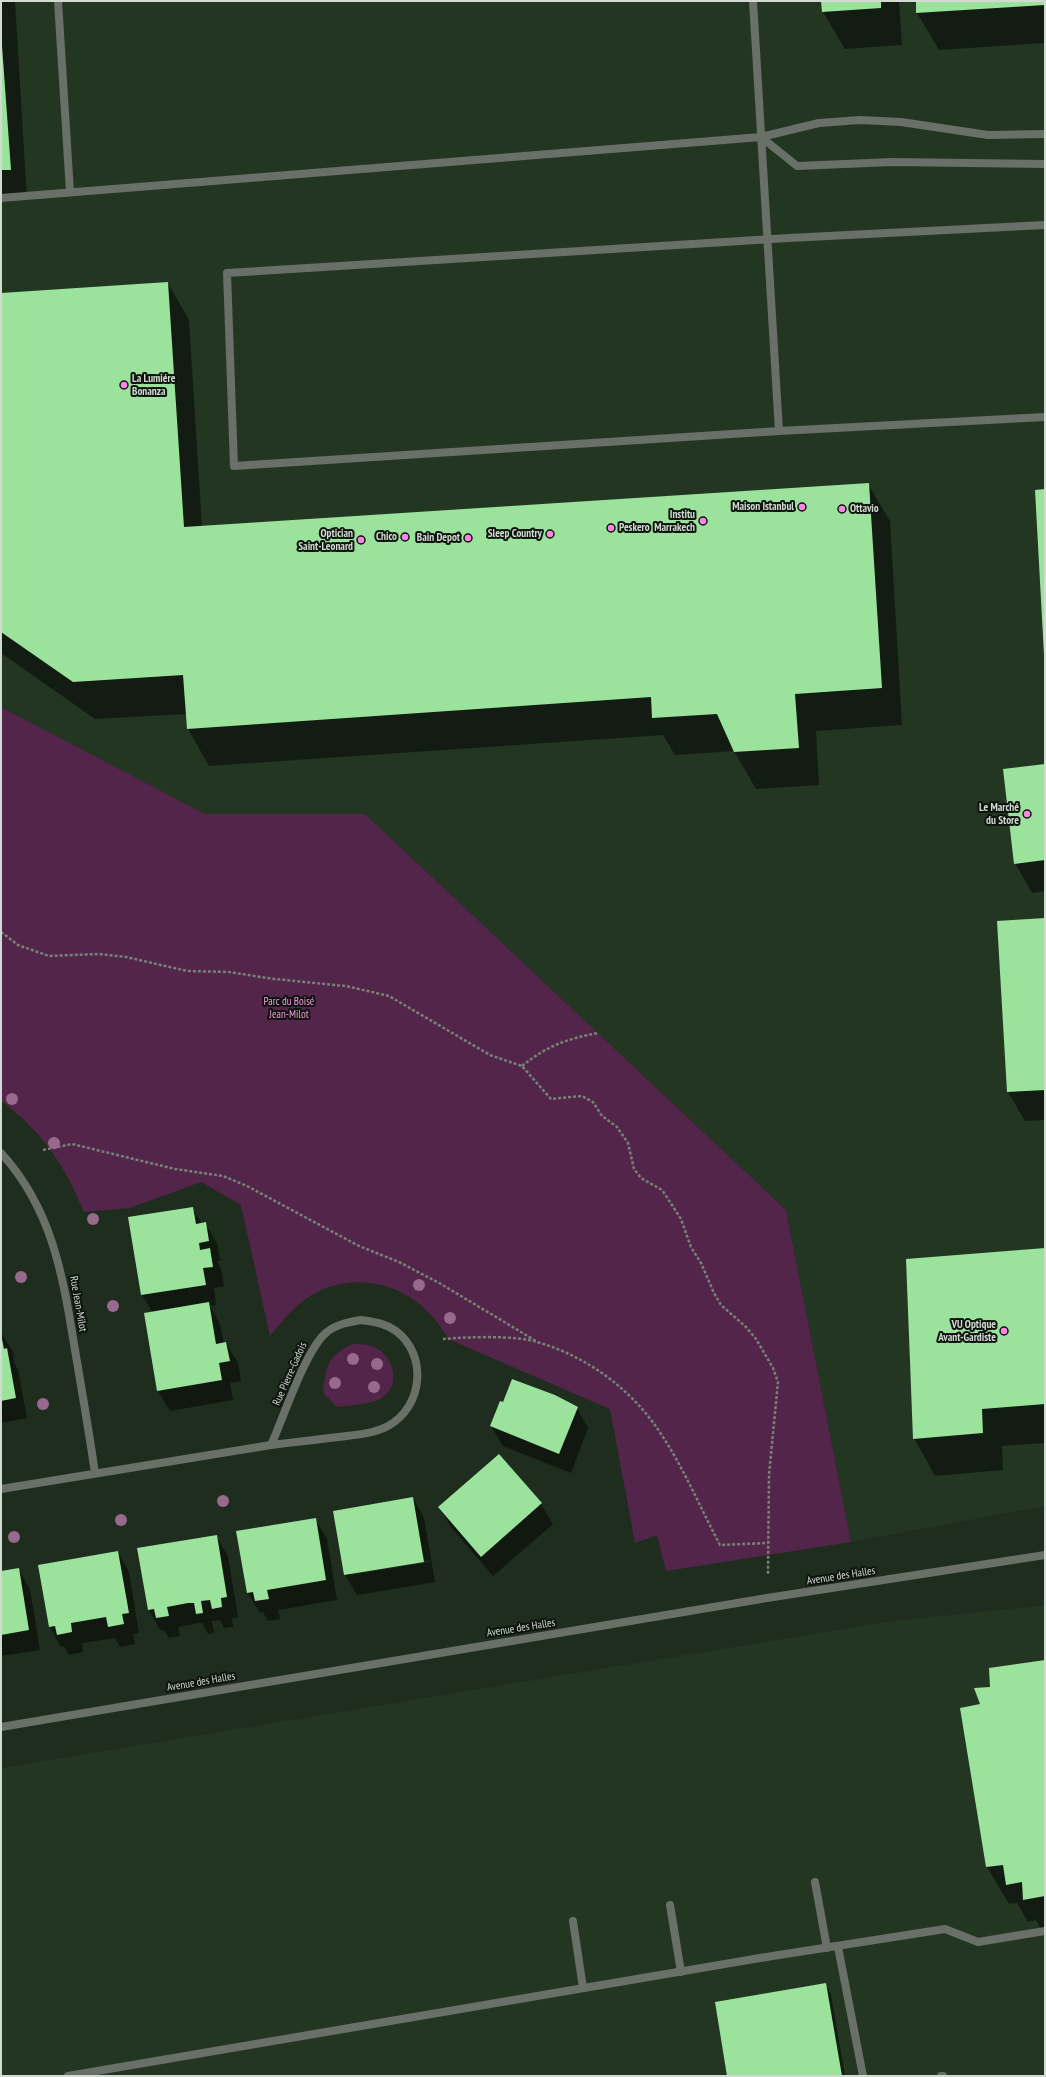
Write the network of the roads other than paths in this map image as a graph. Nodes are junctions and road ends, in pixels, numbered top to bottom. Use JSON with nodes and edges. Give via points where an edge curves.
{"nodes":[{"id":1,"x":58,"y":1,"type":"edge"},
{"id":2,"x":753,"y":1,"type":"edge"},
{"id":3,"x":1045,"y":134,"type":"edge"},
{"id":4,"x":761,"y":137,"type":"junction"},
{"id":5,"x":1045,"y":164,"type":"edge"},
{"id":6,"x":70,"y":192,"type":"junction"},
{"id":7,"x":1,"y":198,"type":"edge"},
{"id":8,"x":1045,"y":225,"type":"edge"},
{"id":9,"x":768,"y":239,"type":"junction"},
{"id":10,"x":1045,"y":417,"type":"edge"},
{"id":11,"x":779,"y":431,"type":"junction"},
{"id":12,"x":1,"y":1153,"type":"edge"},
{"id":13,"x":271,"y":1445,"type":"junction"},
{"id":14,"x":95,"y":1473,"type":"junction"},
{"id":15,"x":1,"y":1489,"type":"edge"},
{"id":16,"x":1045,"y":1555,"type":"edge"},
{"id":17,"x":1,"y":1727,"type":"edge"},
{"id":18,"x":815,"y":1882,"type":"dead end"},
{"id":19,"x":670,"y":1905,"type":"dead end"},
{"id":20,"x":573,"y":1921,"type":"dead end"},
{"id":21,"x":1045,"y":1932,"type":"edge"},
{"id":22,"x":838,"y":1947,"type":"junction"},
{"id":23,"x":827,"y":1948,"type":"junction"},
{"id":24,"x":681,"y":1972,"type":"junction"},
{"id":25,"x":583,"y":1988,"type":"junction"},
{"id":26,"x":68,"y":2076,"type":"edge"},
{"id":27,"x":864,"y":2076,"type":"edge"}],
"edges":[{"from":1,"to":6,"type":"street"},
{"from":2,"to":4,"type":"street"},
{"from":3,"to":4,"type":"street","via":[[988,135],[901,122],[860,120],[819,123]]},
{"from":4,"to":5,"type":"street","via":[[797,166],[892,162]]},
{"from":4,"to":6,"type":"street"},
{"from":4,"to":9,"type":"street"},
{"from":6,"to":7,"type":"street"},
{"from":8,"to":9,"type":"street"},
{"from":9,"to":11,"type":"street"},
{"from":9,"to":11,"type":"street","via":[[227,273],[234,466]]},
{"from":10,"to":11,"type":"street"},
{"from":12,"to":14,"type":"street","name":"Rue Jean-Milot","via":[[13,1166],[36,1203],[51,1234],[63,1276]]},
{"from":13,"to":13,"type":"street","name":"Rue Pierre-Gadois","via":[[371,1432],[389,1426],[404,1415],[414,1399],[418,1381],[417,1362],[409,1345],[396,1331],[380,1323],[361,1320],[343,1322],[327,1332],[314,1346]]},
{"from":13,"to":14,"type":"street","name":"Rue Pierre-Gadois"},
{"from":14,"to":15,"type":"street","name":"Rue Pierre-Gadois"},
{"from":16,"to":17,"type":"street","name":"Avenue des Halles","via":[[767,1598]]},
{"from":18,"to":23,"type":"street"},
{"from":19,"to":24,"type":"street"},
{"from":20,"to":25,"type":"street"},
{"from":21,"to":22,"type":"street","via":[[978,1942],[946,1929]]},
{"from":22,"to":23,"type":"street"},
{"from":22,"to":27,"type":"street"},
{"from":23,"to":24,"type":"street"},
{"from":24,"to":25,"type":"street"},
{"from":25,"to":26,"type":"street"}]}
